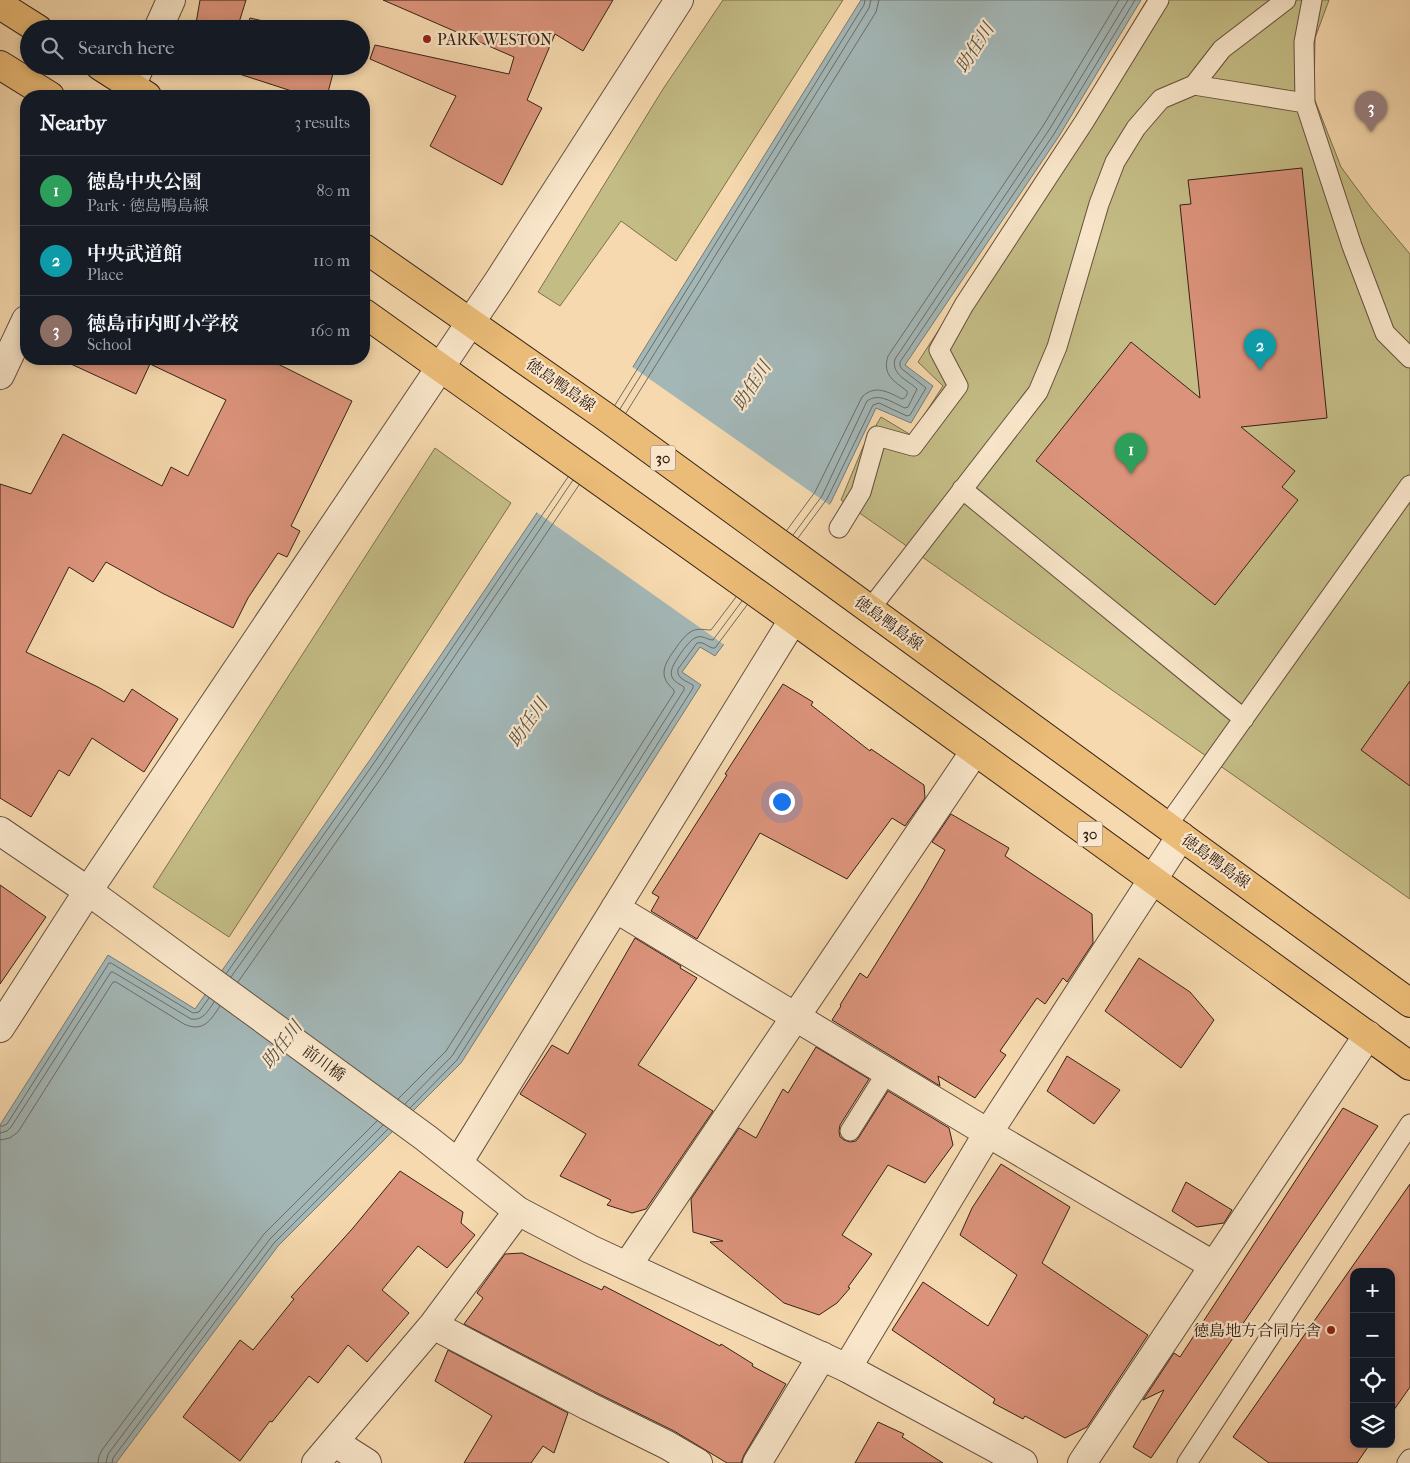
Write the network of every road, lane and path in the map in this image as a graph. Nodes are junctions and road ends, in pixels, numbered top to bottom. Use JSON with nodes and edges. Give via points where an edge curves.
{"nodes":[{"id":1,"x":171,"y":0,"type":"edge"},
{"id":2,"x":679,"y":0,"type":"edge"},
{"id":3,"x":1159,"y":0,"type":"edge"},
{"id":4,"x":1286,"y":0,"type":"edge"},
{"id":5,"x":1312,"y":0,"type":"edge"},
{"id":6,"x":0,"y":5,"type":"edge"},
{"id":7,"x":24,"y":20,"type":"edge"},
{"id":8,"x":162,"y":20,"type":"edge"},
{"id":9,"x":0,"y":65,"type":"edge"},
{"id":10,"x":116,"y":75,"type":"edge"},
{"id":11,"x":1194,"y":85,"type":"junction"},
{"id":12,"x":136,"y":86,"type":"edge"},
{"id":13,"x":40,"y":90,"type":"edge"},
{"id":14,"x":1305,"y":103,"type":"junction"},
{"id":15,"x":370,"y":252,"type":"edge"},
{"id":16,"x":370,"y":317,"type":"edge"},
{"id":17,"x":469,"y":322,"type":"junction"},
{"id":18,"x":20,"y":333,"type":"edge"},
{"id":19,"x":1410,"y":358,"type":"edge"},
{"id":20,"x":439,"y":366,"type":"junction"},
{"id":21,"x":0,"y":375,"type":"edge"},
{"id":22,"x":1410,"y":485,"type":"edge"},
{"id":23,"x":962,"y":489,"type":"junction"},
{"id":24,"x":839,"y":528,"type":"dead end"},
{"id":25,"x":870,"y":609,"type":"junction"},
{"id":26,"x":794,"y":620,"type":"junction"},
{"id":27,"x":1244,"y":719,"type":"junction"},
{"id":28,"x":975,"y":751,"type":"junction"},
{"id":29,"x":0,"y":831,"type":"edge"},
{"id":30,"x":1174,"y":831,"type":"junction"},
{"id":31,"x":1152,"y":879,"type":"junction"},
{"id":32,"x":88,"y":891,"type":"junction"},
{"id":33,"x":615,"y":908,"type":"junction"},
{"id":34,"x":1410,"y":1003,"type":"edge"},
{"id":35,"x":795,"y":1016,"type":"junction"},
{"id":36,"x":0,"y":1028,"type":"edge"},
{"id":37,"x":1368,"y":1035,"type":"junction"},
{"id":38,"x":1410,"y":1066,"type":"edge"},
{"id":39,"x":887,"y":1072,"type":"junction"},
{"id":40,"x":1410,"y":1124,"type":"edge"},
{"id":41,"x":850,"y":1131,"type":"dead end"},
{"id":42,"x":988,"y":1133,"type":"junction"},
{"id":43,"x":458,"y":1163,"type":"junction"},
{"id":44,"x":518,"y":1211,"type":"junction"},
{"id":45,"x":1213,"y":1265,"type":"junction"},
{"id":46,"x":627,"y":1266,"type":"junction"},
{"id":47,"x":433,"y":1325,"type":"junction"},
{"id":48,"x":822,"y":1356,"type":"junction"},
{"id":49,"x":847,"y":1368,"type":"junction"},
{"id":50,"x":334,"y":1442,"type":"junction"},
{"id":51,"x":1410,"y":1459,"type":"edge"},
{"id":52,"x":316,"y":1463,"type":"edge"},
{"id":53,"x":367,"y":1463,"type":"edge"},
{"id":54,"x":698,"y":1463,"type":"edge"},
{"id":55,"x":757,"y":1463,"type":"edge"},
{"id":56,"x":1023,"y":1463,"type":"edge"},
{"id":57,"x":1082,"y":1463,"type":"edge"},
{"id":58,"x":1187,"y":1463,"type":"edge"},
{"id":59,"x":1407,"y":1463,"type":"edge"}],
"edges":[{"from":1,"to":8,"type":"street"},
{"from":2,"to":17,"type":"street"},
{"from":3,"to":24,"type":"lane","via":[[1084,122],[964,305],[939,350],[958,386],[913,446],[876,436],[861,492]]},
{"from":4,"to":11,"type":"lane","via":[[1222,50]]},
{"from":5,"to":14,"type":"lane","via":[[1304,42]]},
{"from":6,"to":7,"type":"main road"},
{"from":9,"to":13,"type":"main road"},
{"from":10,"to":12,"type":"main road"},
{"from":11,"to":14,"type":"lane"},
{"from":11,"to":23,"type":"lane","via":[[1161,99],[1136,128],[1115,162],[1098,204],[1057,347],[1038,392]]},
{"from":14,"to":19,"type":"lane","via":[[1352,246],[1385,332]]},
{"from":15,"to":17,"type":"main road","name":"徳島鴨島線","number":"30"},
{"from":16,"to":20,"type":"main road","number":"30"},
{"from":17,"to":20,"type":"street"},
{"from":17,"to":25,"type":"main road","name":"徳島鴨島線","number":"30","via":[[604,415]]},
{"from":18,"to":21,"type":"street"},
{"from":20,"to":26,"type":"main road","number":"30"},
{"from":20,"to":32,"type":"street"},
{"from":22,"to":27,"type":"lane"},
{"from":23,"to":25,"type":"lane"},
{"from":23,"to":27,"type":"lane"},
{"from":25,"to":30,"type":"main road","name":"徳島鴨島線","number":"30"},
{"from":26,"to":28,"type":"main road","number":"30"},
{"from":26,"to":33,"type":"street"},
{"from":27,"to":30,"type":"lane"},
{"from":28,"to":31,"type":"main road","number":"30"},
{"from":28,"to":35,"type":"street"},
{"from":29,"to":32,"type":"street","name":"前川橋"},
{"from":30,"to":31,"type":"street"},
{"from":30,"to":34,"type":"main road","name":"徳島鴨島線","number":"30"},
{"from":31,"to":37,"type":"main road","number":"30"},
{"from":31,"to":42,"type":"street"},
{"from":32,"to":36,"type":"street"},
{"from":32,"to":43,"type":"street","name":"前川橋"},
{"from":33,"to":35,"type":"street"},
{"from":33,"to":43,"type":"street"},
{"from":35,"to":39,"type":"street"},
{"from":35,"to":46,"type":"street"},
{"from":37,"to":38,"type":"main road","number":"30"},
{"from":37,"to":45,"type":"street"},
{"from":39,"to":41,"type":"lane"},
{"from":39,"to":42,"type":"street"},
{"from":40,"to":58,"type":"lane"},
{"from":42,"to":45,"type":"street"},
{"from":42,"to":49,"type":"street"},
{"from":43,"to":44,"type":"street","name":"前川橋"},
{"from":44,"to":46,"type":"street","name":"前川橋"},
{"from":44,"to":47,"type":"street"},
{"from":45,"to":57,"type":"street"},
{"from":46,"to":48,"type":"street","name":"前川橋"},
{"from":47,"to":50,"type":"street"},
{"from":47,"to":54,"type":"street"},
{"from":48,"to":49,"type":"street","name":"前川橋"},
{"from":48,"to":55,"type":"street"},
{"from":49,"to":56,"type":"street","name":"前川橋"},
{"from":50,"to":52,"type":"street"},
{"from":50,"to":53,"type":"street"},
{"from":51,"to":59,"type":"lane"}]}
